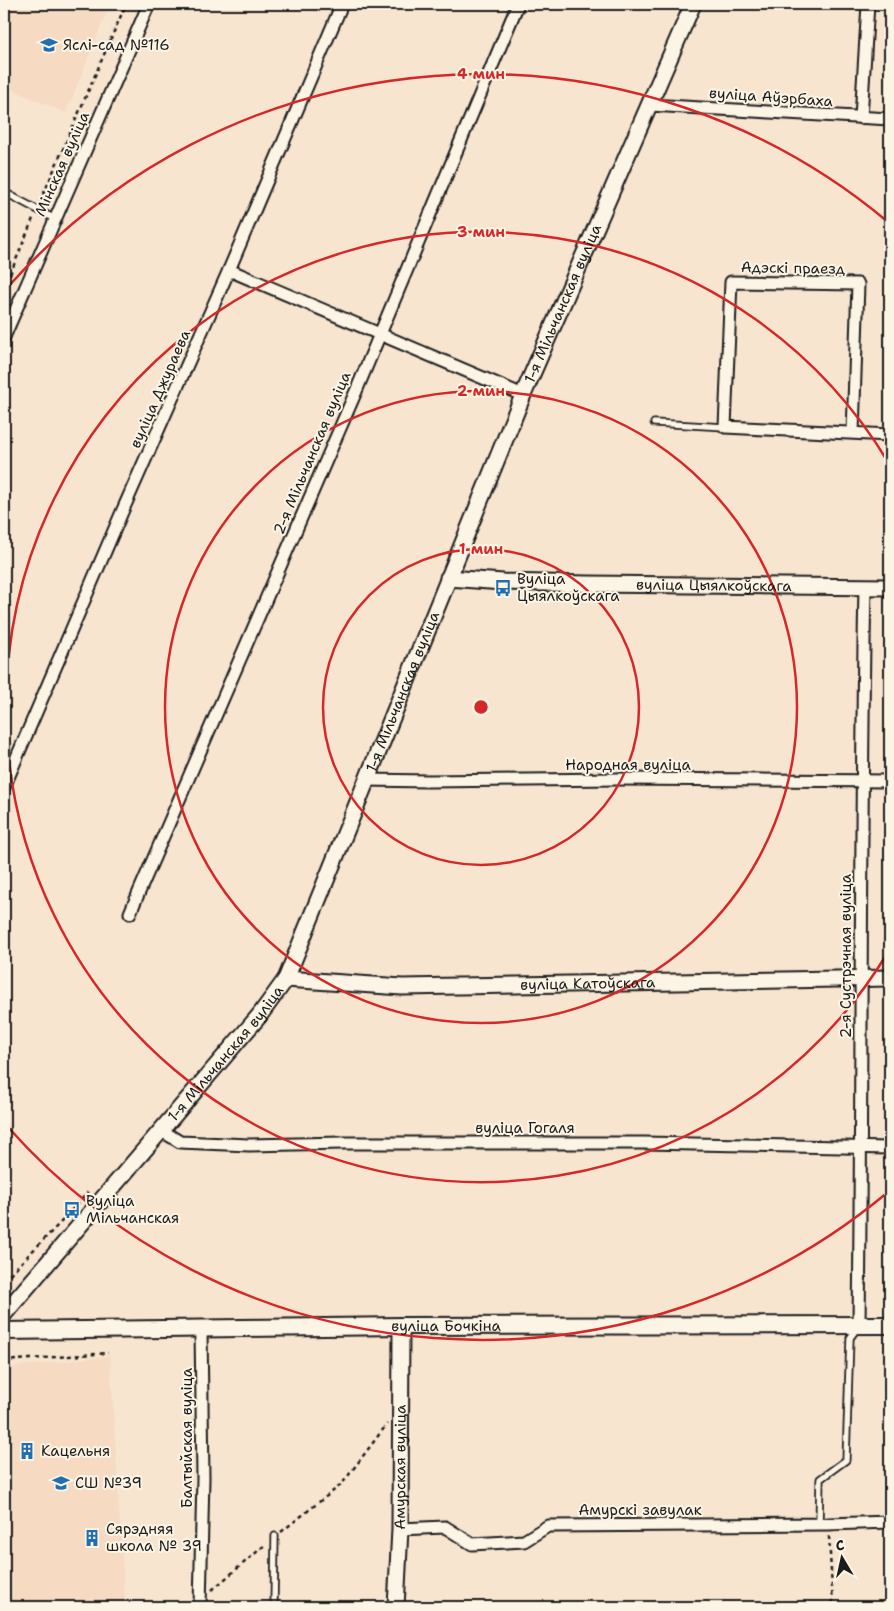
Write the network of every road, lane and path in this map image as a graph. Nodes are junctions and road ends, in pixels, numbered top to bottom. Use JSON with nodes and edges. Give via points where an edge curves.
{"nodes":[{"id":1,"x":126,"y":4,"type":"edge"},
{"id":2,"x":149,"y":4,"type":"edge"},
{"id":3,"x":342,"y":4,"type":"edge"},
{"id":4,"x":518,"y":4,"type":"edge"},
{"id":5,"x":693,"y":4,"type":"edge"},
{"id":6,"x":868,"y":4,"type":"edge"},
{"id":7,"x":650,"y":105,"type":"junction"},
{"id":8,"x":861,"y":118,"type":"junction"},
{"id":9,"x":890,"y":119,"type":"edge"},
{"id":10,"x":4,"y":192,"type":"edge"},
{"id":11,"x":36,"y":210,"type":"junction"},
{"id":12,"x":55,"y":219,"type":"junction"},
{"id":13,"x":230,"y":270,"type":"junction"},
{"id":14,"x":4,"y":289,"type":"edge"},
{"id":15,"x":379,"y":334,"type":"junction"},
{"id":16,"x":4,"y":337,"type":"edge"},
{"id":17,"x":524,"y":395,"type":"junction"},
{"id":18,"x":654,"y":424,"type":"dead end"},
{"id":19,"x":725,"y":427,"type":"junction"},
{"id":20,"x":853,"y":433,"type":"junction"},
{"id":21,"x":890,"y":436,"type":"edge"},
{"id":22,"x":448,"y":578,"type":"junction"},
{"id":23,"x":865,"y":587,"type":"junction"},
{"id":24,"x":890,"y":587,"type":"edge"},
{"id":25,"x":366,"y":780,"type":"junction"},
{"id":26,"x":890,"y":780,"type":"edge"},
{"id":27,"x":861,"y":781,"type":"junction"},
{"id":28,"x":4,"y":787,"type":"edge"},
{"id":29,"x":130,"y":913,"type":"dead end"},
{"id":30,"x":286,"y":978,"type":"junction"},
{"id":31,"x":860,"y":978,"type":"junction"},
{"id":32,"x":890,"y":978,"type":"edge"},
{"id":33,"x":162,"y":1131,"type":"junction"},
{"id":34,"x":861,"y":1148,"type":"junction"},
{"id":35,"x":890,"y":1148,"type":"edge"},
{"id":36,"x":88,"y":1192,"type":"dead end"},
{"id":37,"x":4,"y":1280,"type":"edge"},
{"id":38,"x":4,"y":1314,"type":"edge"},
{"id":39,"x":859,"y":1325,"type":"junction"},
{"id":40,"x":890,"y":1325,"type":"edge"},
{"id":41,"x":401,"y":1326,"type":"junction"},
{"id":42,"x":201,"y":1329,"type":"junction"},
{"id":43,"x":4,"y":1331,"type":"edge"},
{"id":44,"x":108,"y":1353,"type":"dead end"},
{"id":45,"x":4,"y":1361,"type":"edge"},
{"id":46,"x":401,"y":1416,"type":"junction"},
{"id":47,"x":890,"y":1522,"type":"edge"},
{"id":48,"x":823,"y":1524,"type":"junction"},
{"id":49,"x":400,"y":1529,"type":"junction"},
{"id":50,"x":275,"y":1536,"type":"junction"},
{"id":51,"x":200,"y":1604,"type":"edge"},
{"id":52,"x":274,"y":1607,"type":"edge"},
{"id":53,"x":396,"y":1607,"type":"edge"},
{"id":54,"x":833,"y":1607,"type":"edge"}],
"edges":[{"from":1,"to":11,"type":"path"},
{"from":2,"to":12,"type":"street","name":"Мінская вуліца"},
{"from":3,"to":13,"type":"street","name":"вуліца Джураева"},
{"from":4,"to":15,"type":"street","name":"2-я Мільчанская вуліца"},
{"from":5,"to":7,"type":"street","name":"1-я Мільчанская вуліца"},
{"from":6,"to":8,"type":"street"},
{"from":7,"to":8,"type":"street","name":"вуліца Аўэрбаха"},
{"from":7,"to":17,"type":"street","name":"1-я Мільчанская вуліца"},
{"from":8,"to":9,"type":"street","name":"вуліца Аўэрбаха"},
{"from":10,"to":11,"type":"lane"},
{"from":11,"to":12,"type":"lane"},
{"from":11,"to":14,"type":"path"},
{"from":12,"to":16,"type":"street","name":"Мінская вуліца"},
{"from":13,"to":15,"type":"street"},
{"from":13,"to":28,"type":"street","name":"вуліца Джураева"},
{"from":15,"to":17,"type":"street"},
{"from":15,"to":29,"type":"street","name":"2-я Мільчанская вуліца"},
{"from":17,"to":22,"type":"street","name":"1-я Мільчанская вуліца"},
{"from":18,"to":19,"type":"lane"},
{"from":19,"to":20,"type":"street"},
{"from":19,"to":20,"type":"street","name":"Адэскі праезд","via":[[731,282],[858,284]]},
{"from":20,"to":21,"type":"street"},
{"from":22,"to":23,"type":"street","name":"вуліца Цыялкоўскага","via":[[587,584]]},
{"from":22,"to":25,"type":"street","name":"1-я Мільчанская вуліца"},
{"from":23,"to":24,"type":"street","name":"вуліца Цыялкоўскага"},
{"from":23,"to":27,"type":"street","name":"2-я Сустрэчная вуліца"},
{"from":25,"to":27,"type":"street","name":"Народная вуліца"},
{"from":25,"to":30,"type":"street","name":"1-я Мільчанская вуліца"},
{"from":26,"to":27,"type":"street","name":"Народная вуліца"},
{"from":27,"to":31,"type":"street","name":"2-я Сустрэчная вуліца"},
{"from":30,"to":31,"type":"street","name":"вуліца Катоўскага","via":[[411,986]]},
{"from":30,"to":33,"type":"street","name":"1-я Мільчанская вуліца","via":[[259,1016]]},
{"from":31,"to":32,"type":"street","name":"вуліца Катоўскага"},
{"from":31,"to":34,"type":"street","name":"2-я Сустрэчная вуліца"},
{"from":33,"to":34,"type":"street","name":"вуліца Гогаля","via":[[180,1142],[240,1145],[624,1143]]},
{"from":33,"to":38,"type":"street","name":"1-я Мільчанская вуліца"},
{"from":34,"to":35,"type":"street","name":"вуліца Гогаля"},
{"from":34,"to":39,"type":"street","name":"2-я Сустрэчная вуліца"},
{"from":36,"to":37,"type":"path"},
{"from":39,"to":40,"type":"main road","name":"вуліца Бочкіна"},
{"from":39,"to":41,"type":"main road","name":"вуліца Бочкіна"},
{"from":39,"to":48,"type":"lane","via":[[850,1338],[846,1460],[820,1479]]},
{"from":41,"to":42,"type":"main road","name":"вуліца Бочкіна"},
{"from":41,"to":46,"type":"street","name":"Амурская вуліца"},
{"from":42,"to":43,"type":"main road","name":"вуліца Бочкіна"},
{"from":42,"to":51,"type":"street","name":"Балтыйская вуліца","via":[[203,1478]]},
{"from":44,"to":45,"type":"path"},
{"from":46,"to":49,"type":"street","name":"Амурская вуліца"},
{"from":46,"to":50,"type":"path","via":[[386,1425],[342,1484]]},
{"from":47,"to":48,"type":"street","name":"Амурскі завулак"},
{"from":48,"to":49,"type":"street","name":"Амурскі завулак","via":[[548,1526],[524,1541],[472,1544],[445,1527]]},
{"from":48,"to":54,"type":"path"},
{"from":49,"to":53,"type":"street","name":"Амурская вуліца"},
{"from":50,"to":51,"type":"path"},
{"from":50,"to":52,"type":"lane"}]}
